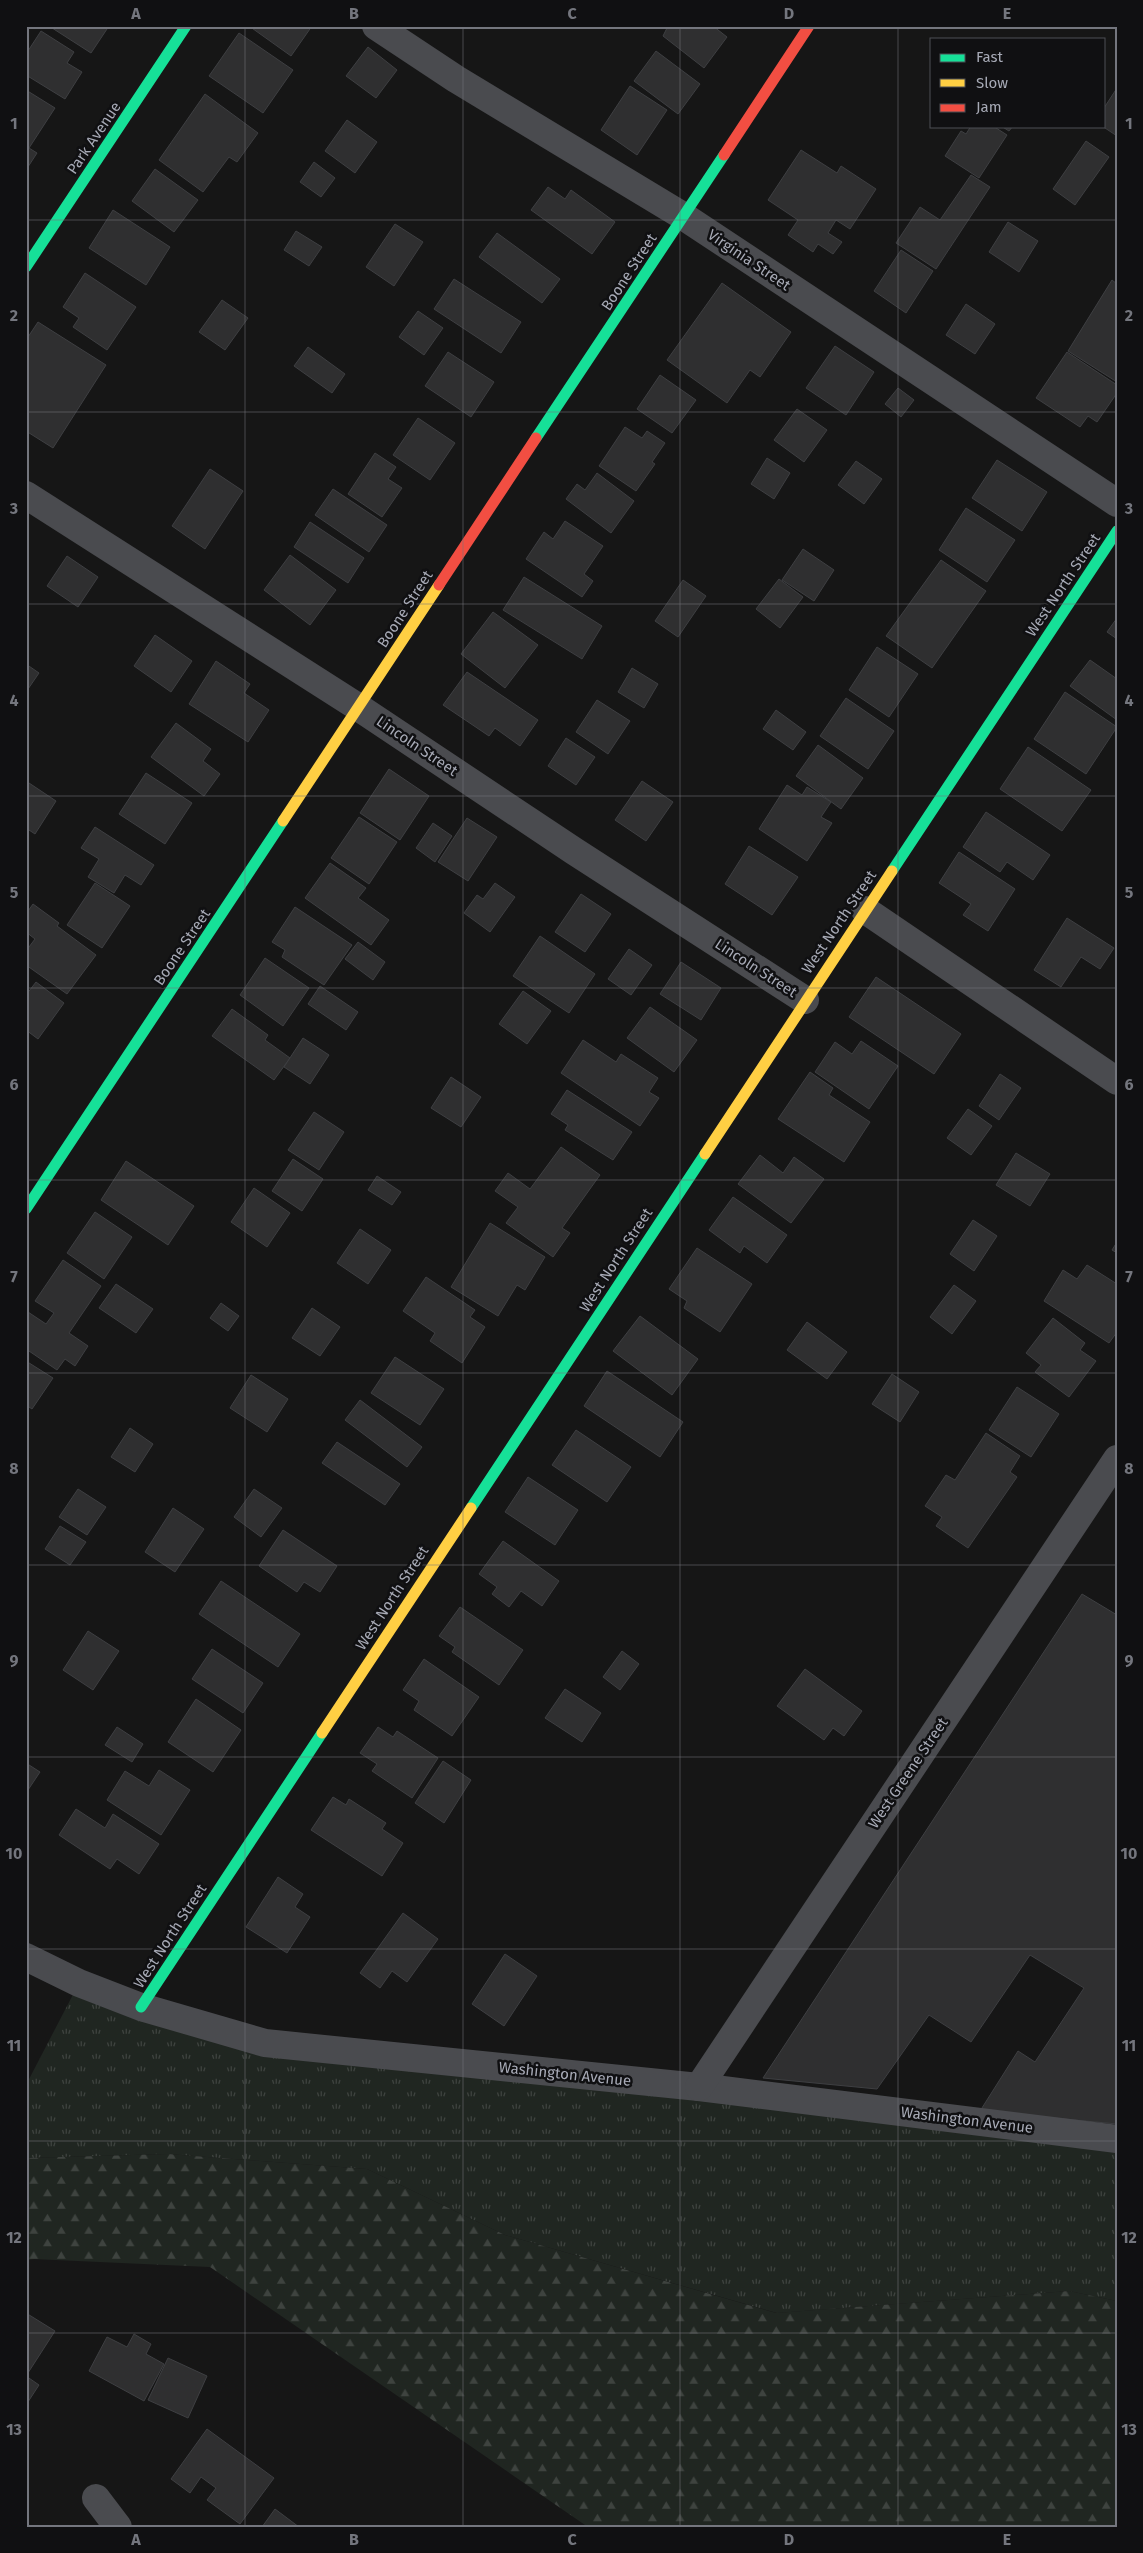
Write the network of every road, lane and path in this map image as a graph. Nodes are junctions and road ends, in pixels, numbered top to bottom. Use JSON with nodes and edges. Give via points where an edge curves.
{"nodes":[{"id":1,"x":186,"y":26,"type":"edge"},
{"id":2,"x":376,"y":26,"type":"edge"},
{"id":3,"x":809,"y":26,"type":"edge"},
{"id":4,"x":684,"y":216,"type":"junction"},
{"id":5,"x":26,"y":267,"type":"edge"},
{"id":6,"x":26,"y":495,"type":"edge"},
{"id":7,"x":1117,"y":503,"type":"edge"},
{"id":8,"x":1117,"y":531,"type":"edge"},
{"id":9,"x":358,"y":708,"type":"junction"},
{"id":10,"x":865,"y":910,"type":"junction"},
{"id":11,"x":805,"y":1000,"type":"junction"},
{"id":12,"x":1117,"y":1081,"type":"edge"},
{"id":13,"x":26,"y":1209,"type":"edge"},
{"id":14,"x":1117,"y":1459,"type":"edge"},
{"id":15,"x":26,"y":1958,"type":"edge"},
{"id":16,"x":141,"y":2007,"type":"junction"},
{"id":17,"x":699,"y":2087,"type":"junction"},
{"id":18,"x":1117,"y":2139,"type":"edge"},
{"id":19,"x":96,"y":2498,"type":"dead end"},
{"id":20,"x":118,"y":2527,"type":"edge"}],
"edges":[{"from":1,"to":5,"type":"street","name":"Park Avenue"},
{"from":2,"to":4,"type":"street","name":"Virginia Street","via":[[456,79]]},
{"from":3,"to":4,"type":"street","name":"Boone Street"},
{"from":4,"to":7,"type":"street","name":"Virginia Street"},
{"from":4,"to":9,"type":"street","name":"Boone Street"},
{"from":6,"to":9,"type":"street","name":"Lincoln Street"},
{"from":8,"to":10,"type":"street","name":"West North Street"},
{"from":9,"to":11,"type":"street","name":"Lincoln Street"},
{"from":9,"to":13,"type":"street","name":"Boone Street"},
{"from":10,"to":11,"type":"street","name":"West North Street"},
{"from":10,"to":12,"type":"street"},
{"from":11,"to":16,"type":"street","name":"West North Street"},
{"from":14,"to":17,"type":"street","name":"West Greene Street"},
{"from":15,"to":16,"type":"street","name":"Washington Avenue"},
{"from":16,"to":17,"type":"street","name":"Washington Avenue","via":[[265,2043]]},
{"from":17,"to":18,"type":"street","name":"Washington Avenue"},
{"from":19,"to":20,"type":"street"}]}
